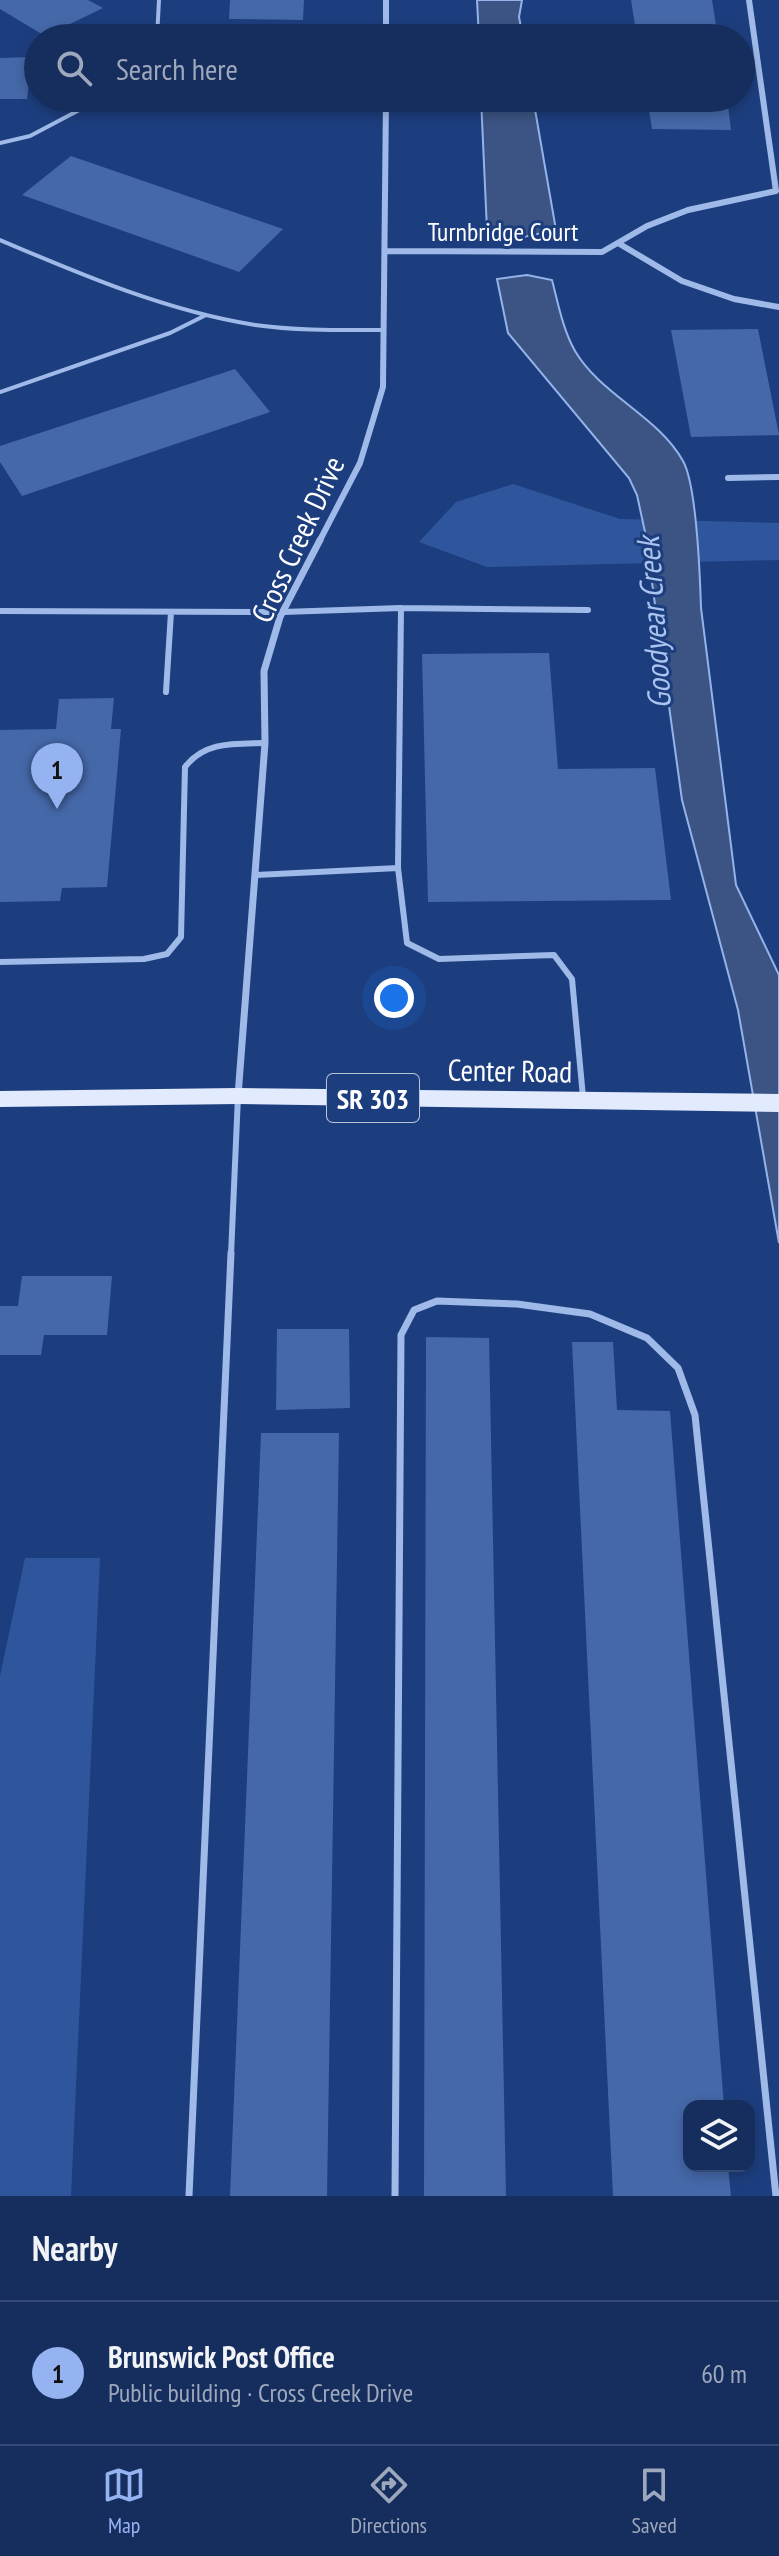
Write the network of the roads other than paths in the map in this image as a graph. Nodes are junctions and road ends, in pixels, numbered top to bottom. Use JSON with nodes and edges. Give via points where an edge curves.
{"nodes":[{"id":1,"x":159,"y":0,"type":"edge"},
{"id":2,"x":386,"y":0,"type":"edge"},
{"id":3,"x":749,"y":0,"type":"edge"},
{"id":4,"x":158,"y":24,"type":"edge"},
{"id":5,"x":386,"y":24,"type":"edge"},
{"id":6,"x":753,"y":24,"type":"edge"},
{"id":7,"x":755,"y":38,"type":"edge"},
{"id":8,"x":75,"y":112,"type":"edge"},
{"id":9,"x":386,"y":112,"type":"edge"},
{"id":10,"x":0,"y":143,"type":"edge"},
{"id":11,"x":775,"y":166,"type":"edge"},
{"id":12,"x":0,"y":240,"type":"edge"},
{"id":13,"x":618,"y":243,"type":"junction"},
{"id":14,"x":385,"y":251,"type":"junction"},
{"id":15,"x":779,"y":307,"type":"edge"},
{"id":16,"x":206,"y":315,"type":"junction"},
{"id":17,"x":384,"y":330,"type":"junction"},
{"id":18,"x":0,"y":392,"type":"edge"},
{"id":19,"x":779,"y":477,"type":"edge"},
{"id":20,"x":728,"y":478,"type":"dead end"},
{"id":21,"x":401,"y":608,"type":"junction"},
{"id":22,"x":588,"y":610,"type":"dead end"},
{"id":23,"x":0,"y":611,"type":"edge"},
{"id":24,"x":171,"y":612,"type":"junction"},
{"id":25,"x":283,"y":612,"type":"junction"},
{"id":26,"x":166,"y":692,"type":"dead end"},
{"id":27,"x":265,"y":743,"type":"junction"},
{"id":28,"x":398,"y":868,"type":"junction"},
{"id":29,"x":256,"y":875,"type":"junction"},
{"id":30,"x":0,"y":962,"type":"edge"},
{"id":31,"x":238,"y":1096,"type":"junction"},
{"id":32,"x":0,"y":1099,"type":"edge"},
{"id":33,"x":583,"y":1100,"type":"junction"},
{"id":34,"x":779,"y":1103,"type":"edge"},
{"id":35,"x":189,"y":2196,"type":"edge"},
{"id":36,"x":395,"y":2196,"type":"edge"},
{"id":37,"x":776,"y":2196,"type":"edge"}],
"edges":[{"from":1,"to":4,"type":"lane"},
{"from":2,"to":5,"type":"street"},
{"from":3,"to":6,"type":"street","name":"Turnbridge Court"},
{"from":7,"to":11,"type":"street","name":"Turnbridge Court"},
{"from":8,"to":10,"type":"lane","via":[[30,136]]},
{"from":9,"to":14,"type":"street","name":"Cross Creek Drive"},
{"from":11,"to":13,"type":"street","name":"Turnbridge Court","via":[[776,191],[688,210]]},
{"from":12,"to":16,"type":"lane"},
{"from":13,"to":14,"type":"street","name":"Turnbridge Court","via":[[602,252]]},
{"from":13,"to":15,"type":"street","name":"Turnbridge Court","via":[[682,281]]},
{"from":14,"to":17,"type":"street","name":"Cross Creek Drive"},
{"from":16,"to":17,"type":"lane","via":[[290,329]]},
{"from":16,"to":18,"type":"lane","via":[[170,333]]},
{"from":17,"to":25,"type":"street","name":"Cross Creek Drive","via":[[383,387],[360,463]]},
{"from":19,"to":20,"type":"street"},
{"from":21,"to":22,"type":"lane"},
{"from":21,"to":25,"type":"lane"},
{"from":21,"to":28,"type":"lane"},
{"from":23,"to":24,"type":"lane"},
{"from":24,"to":25,"type":"lane"},
{"from":24,"to":26,"type":"lane"},
{"from":25,"to":27,"type":"street","name":"Cross Creek Drive","via":[[264,671]]},
{"from":27,"to":29,"type":"street","name":"Cross Creek Drive"},
{"from":27,"to":30,"type":"lane","via":[[205,747],[185,767],[181,937],[167,954]]},
{"from":28,"to":29,"type":"lane"},
{"from":28,"to":33,"type":"lane","via":[[407,943],[439,959],[554,955],[572,979]]},
{"from":29,"to":31,"type":"street","name":"Cross Creek Drive"},
{"from":31,"to":32,"type":"main road","name":"Center Road","number":"SR 303"},
{"from":31,"to":33,"type":"main road","name":"Center Road","number":"SR 303"},
{"from":31,"to":35,"type":"lane"},
{"from":33,"to":34,"type":"main road","name":"Center Road","number":"SR 303"},
{"from":36,"to":37,"type":"lane","via":[[401,1335],[414,1310],[437,1301],[590,1314],[647,1338],[678,1368],[695,1415]]}]}
